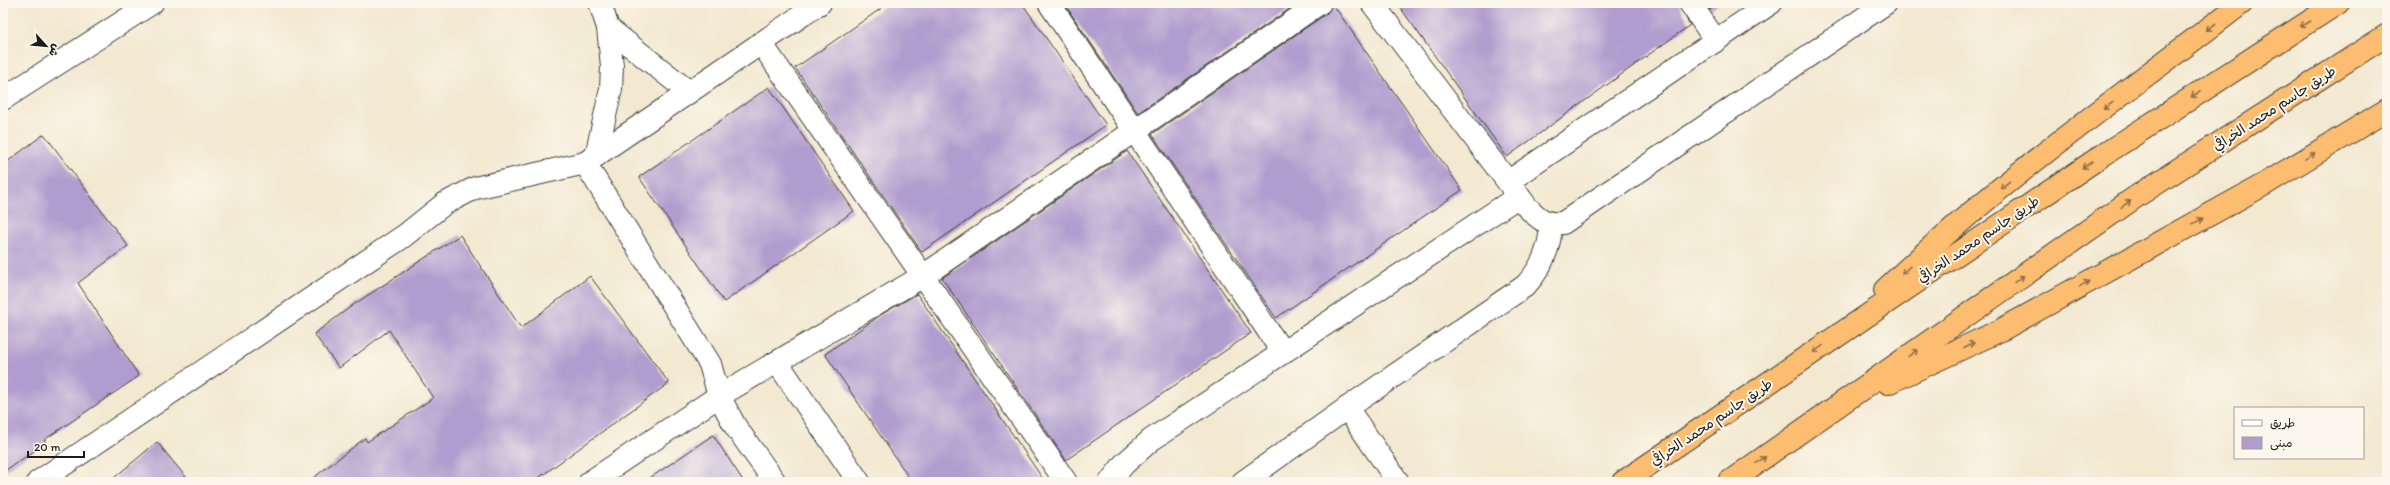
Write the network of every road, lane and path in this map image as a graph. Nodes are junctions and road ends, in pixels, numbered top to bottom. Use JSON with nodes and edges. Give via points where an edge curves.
{"nodes":[{"id":1,"x":152,"y":3,"type":"edge"},
{"id":2,"x":600,"y":3,"type":"edge"},
{"id":3,"x":820,"y":3,"type":"edge"},
{"id":4,"x":1049,"y":3,"type":"edge"},
{"id":5,"x":1320,"y":3,"type":"edge"},
{"id":6,"x":1372,"y":3,"type":"edge"},
{"id":7,"x":1690,"y":3,"type":"edge"},
{"id":8,"x":1771,"y":3,"type":"edge"},
{"id":9,"x":1886,"y":3,"type":"edge"},
{"id":10,"x":2242,"y":3,"type":"edge"},
{"id":11,"x":2338,"y":3,"type":"edge"},
{"id":12,"x":608,"y":28,"type":"junction"},
{"id":13,"x":2387,"y":36,"type":"edge"},
{"id":14,"x":1716,"y":41,"type":"junction"},
{"id":15,"x":761,"y":43,"type":"junction"},
{"id":16,"x":690,"y":92,"type":"junction"},
{"id":17,"x":3,"y":99,"type":"edge"},
{"id":18,"x":2387,"y":110,"type":"edge"},
{"id":19,"x":1135,"y":130,"type":"junction"},
{"id":20,"x":590,"y":159,"type":"junction"},
{"id":21,"x":1514,"y":189,"type":"junction"},
{"id":22,"x":1551,"y":224,"type":"junction"},
{"id":23,"x":923,"y":276,"type":"junction"},
{"id":24,"x":1845,"y":330,"type":"junction"},
{"id":25,"x":1283,"y":353,"type":"junction"},
{"id":26,"x":777,"y":362,"type":"junction"},
{"id":27,"x":719,"y":396,"type":"junction"},
{"id":28,"x":1346,"y":408,"type":"junction"},
{"id":29,"x":1832,"y":410,"type":"junction"},
{"id":30,"x":41,"y":481,"type":"edge"},
{"id":31,"x":590,"y":482,"type":"edge"},
{"id":32,"x":776,"y":482,"type":"edge"},
{"id":33,"x":860,"y":482,"type":"edge"},
{"id":34,"x":1066,"y":482,"type":"edge"},
{"id":35,"x":1110,"y":482,"type":"edge"},
{"id":36,"x":1243,"y":482,"type":"edge"},
{"id":37,"x":1398,"y":482,"type":"edge"},
{"id":38,"x":1623,"y":482,"type":"edge"},
{"id":39,"x":1728,"y":482,"type":"edge"}],
"edges":[{"from":1,"to":17,"type":"street"},
{"from":2,"to":12,"type":"street"},
{"from":3,"to":15,"type":"street"},
{"from":4,"to":19,"type":"street"},
{"from":5,"to":19,"type":"street"},
{"from":6,"to":21,"type":"street"},
{"from":7,"to":14,"type":"street"},
{"from":8,"to":14,"type":"street"},
{"from":9,"to":22,"type":"street","via":[[1563,223]]},
{"from":10,"to":24,"type":"highway","one_way":true,"via":[[1981,204],[1911,265]]},
{"from":11,"to":24,"type":"highway","name":"طريق جاسم محمد الخرافي","one_way":true,"via":[[2103,154]]},
{"from":12,"to":16,"type":"street"},
{"from":12,"to":20,"type":"street","via":[[612,66],[611,88]]},
{"from":29,"to":13,"type":"highway","name":"طريق جاسم محمد الخرافي","one_way":true,"via":[[2136,196]]},
{"from":14,"to":21,"type":"street"},
{"from":15,"to":16,"type":"street"},
{"from":15,"to":23,"type":"street"},
{"from":16,"to":20,"type":"street"},
{"from":29,"to":18,"type":"highway","one_way":true,"via":[[2001,330],[2265,184]]},
{"from":19,"to":23,"type":"street"},
{"from":19,"to":25,"type":"street"},
{"from":20,"to":27,"type":"street","via":[[710,364]]},
{"from":20,"to":30,"type":"street","via":[[475,188],[444,204],[404,236]]},
{"from":21,"to":22,"type":"street","via":[[1543,222]]},
{"from":21,"to":25,"type":"street"},
{"from":22,"to":28,"type":"street","via":[[1549,247],[1545,258],[1525,286]]},
{"from":23,"to":26,"type":"street"},
{"from":23,"to":34,"type":"street"},
{"from":24,"to":38,"type":"highway","name":"طريق جاسم محمد الخرافي","one_way":true},
{"from":25,"to":35,"type":"street","via":[[1151,440],[1124,464]]},
{"from":26,"to":27,"type":"street"},
{"from":26,"to":33,"type":"street"},
{"from":27,"to":31,"type":"street"},
{"from":27,"to":32,"type":"street","via":[[735,426]]},
{"from":28,"to":36,"type":"street"},
{"from":28,"to":37,"type":"street"},
{"from":39,"to":29,"type":"highway","name":"طريق جاسم محمد الخرافي","one_way":true}]}
